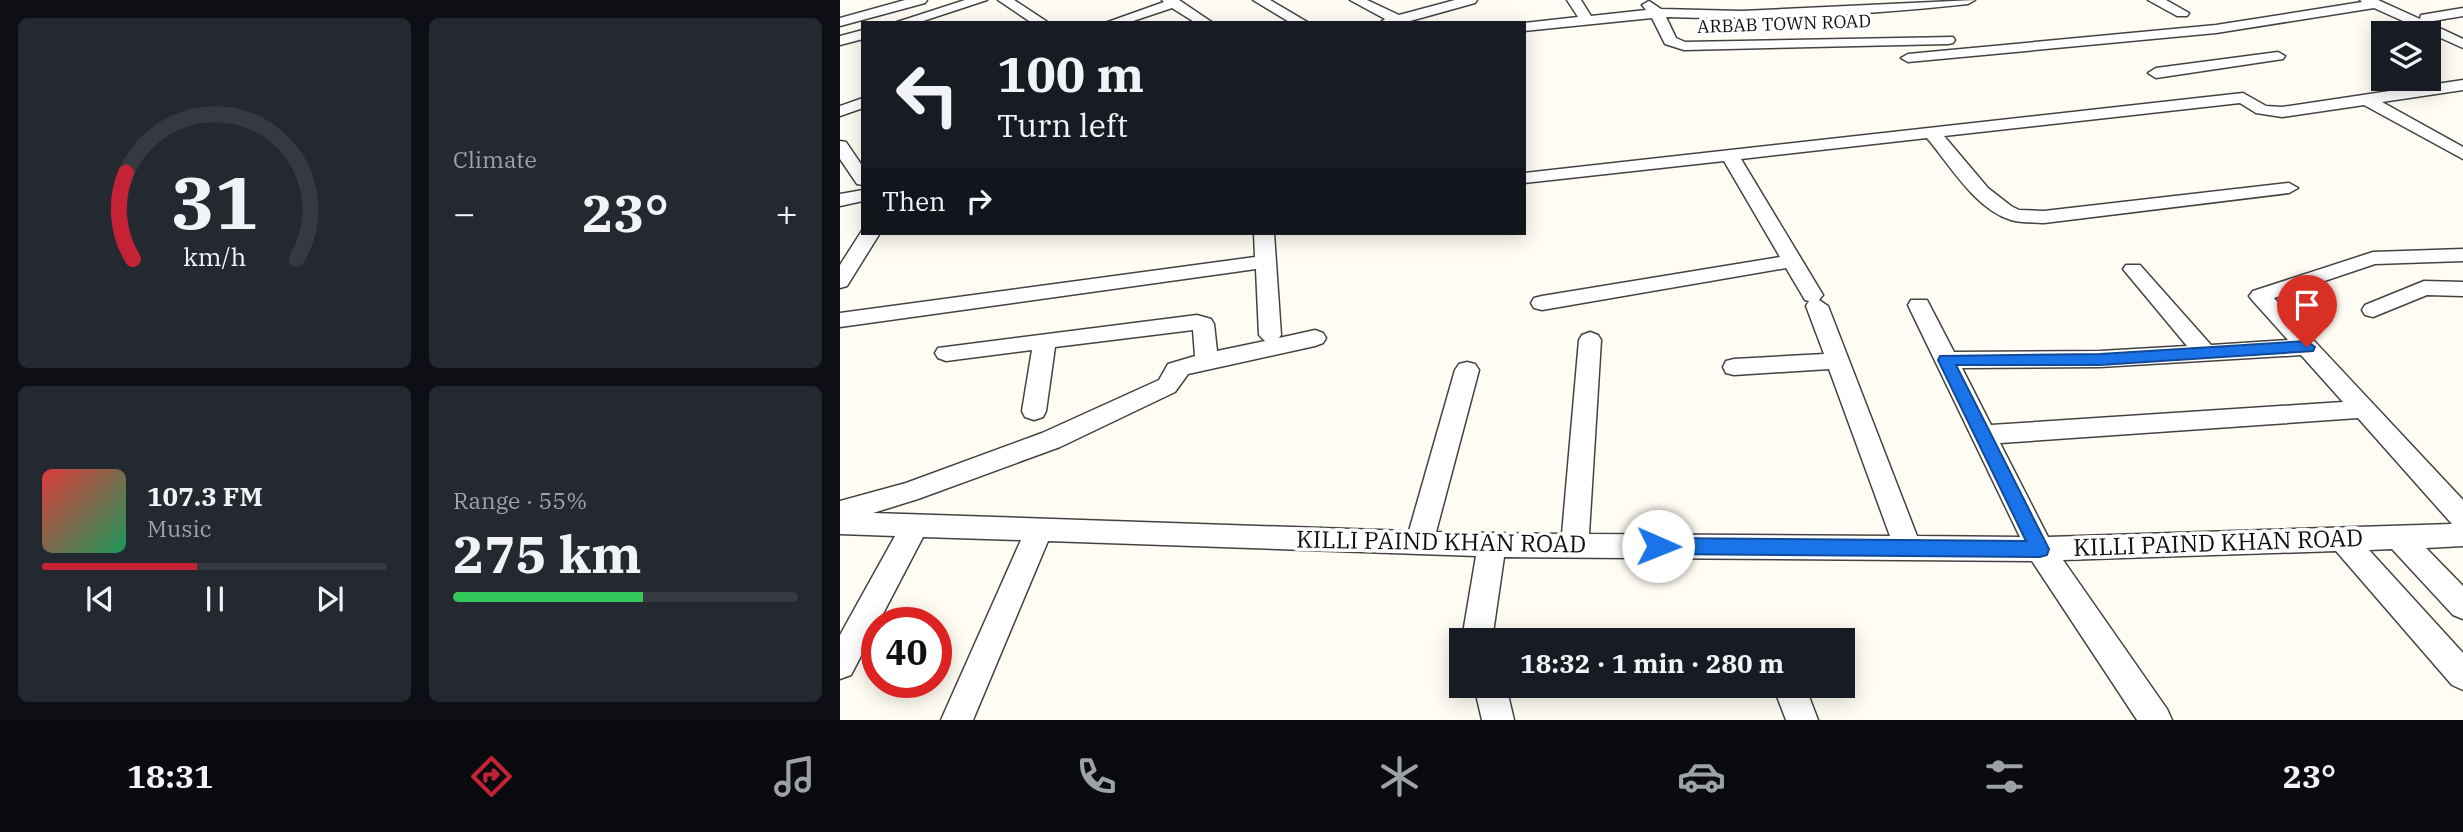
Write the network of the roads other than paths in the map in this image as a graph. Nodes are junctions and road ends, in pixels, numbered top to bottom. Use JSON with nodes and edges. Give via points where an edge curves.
{"nodes":[{"id":1,"x":919,"y":0,"type":"edge"},
{"id":2,"x":980,"y":0,"type":"edge"},
{"id":3,"x":1005,"y":0,"type":"edge"},
{"id":4,"x":1260,"y":0,"type":"edge"},
{"id":5,"x":1357,"y":0,"type":"edge"},
{"id":6,"x":1573,"y":0,"type":"edge"},
{"id":7,"x":1644,"y":0,"type":"edge"},
{"id":8,"x":1968,"y":0,"type":"edge"},
{"id":9,"x":2155,"y":0,"type":"edge"},
{"id":10,"x":1172,"y":1,"type":"edge"},
{"id":11,"x":1463,"y":1,"type":"edge"},
{"id":12,"x":2372,"y":2,"type":"edge"},
{"id":13,"x":1905,"y":7,"type":"junction"},
{"id":14,"x":2428,"y":12,"type":"dead end"},
{"id":15,"x":1657,"y":13,"type":"junction"},
{"id":16,"x":2182,"y":13,"type":"dead end"},
{"id":17,"x":2457,"y":13,"type":"edge"},
{"id":18,"x":931,"y":19,"type":"edge"},
{"id":19,"x":1039,"y":21,"type":"edge"},
{"id":20,"x":1117,"y":21,"type":"edge"},
{"id":21,"x":1203,"y":21,"type":"edge"},
{"id":22,"x":1298,"y":21,"type":"edge"},
{"id":23,"x":1392,"y":21,"type":"edge"},
{"id":24,"x":840,"y":22,"type":"edge"},
{"id":25,"x":1588,"y":22,"type":"junction"},
{"id":26,"x":1526,"y":27,"type":"edge"},
{"id":27,"x":861,"y":35,"type":"edge"},
{"id":28,"x":843,"y":40,"type":"edge"},
{"id":29,"x":1948,"y":40,"type":"junction"},
{"id":30,"x":2463,"y":44,"type":"edge"},
{"id":31,"x":861,"y":51,"type":"edge"},
{"id":32,"x":1962,"y":52,"type":"junction"},
{"id":33,"x":2278,"y":56,"type":"dead end"},
{"id":34,"x":1908,"y":58,"type":"dead end"},
{"id":35,"x":2202,"y":67,"type":"junction"},
{"id":36,"x":2156,"y":73,"type":"dead end"},
{"id":37,"x":2463,"y":85,"type":"edge"},
{"id":38,"x":2243,"y":98,"type":"junction"},
{"id":39,"x":2367,"y":100,"type":"junction"},
{"id":40,"x":861,"y":104,"type":"edge"},
{"id":41,"x":840,"y":111,"type":"edge"},
{"id":42,"x":1932,"y":133,"type":"junction"},
{"id":43,"x":840,"y":146,"type":"edge"},
{"id":44,"x":1728,"y":154,"type":"junction"},
{"id":45,"x":2463,"y":154,"type":"edge"},
{"id":46,"x":861,"y":177,"type":"edge"},
{"id":47,"x":1526,"y":178,"type":"edge"},
{"id":48,"x":2289,"y":188,"type":"dead end"},
{"id":49,"x":861,"y":195,"type":"edge"},
{"id":50,"x":840,"y":200,"type":"edge"},
{"id":51,"x":869,"y":235,"type":"edge"},
{"id":52,"x":1264,"y":235,"type":"edge"},
{"id":53,"x":2463,"y":255,"type":"edge"},
{"id":54,"x":1792,"y":261,"type":"junction"},
{"id":55,"x":1265,"y":262,"type":"junction"},
{"id":56,"x":2133,"y":269,"type":"dead end"},
{"id":57,"x":840,"y":281,"type":"edge"},
{"id":58,"x":2463,"y":289,"type":"edge"},
{"id":59,"x":1542,"y":303,"type":"dead end"},
{"id":60,"x":1919,"y":305,"type":"dead end"},
{"id":61,"x":2374,"y":310,"type":"dead end"},
{"id":62,"x":840,"y":320,"type":"edge"},
{"id":63,"x":1270,"y":335,"type":"dead end"},
{"id":64,"x":1315,"y":338,"type":"dead end"},
{"id":65,"x":1590,"y":340,"type":"dead end"},
{"id":66,"x":1045,"y":342,"type":"junction"},
{"id":67,"x":2307,"y":347,"type":"junction"},
{"id":68,"x":946,"y":353,"type":"dead end"},
{"id":69,"x":2205,"y":353,"type":"junction"},
{"id":70,"x":1946,"y":360,"type":"junction"},
{"id":71,"x":1838,"y":361,"type":"junction"},
{"id":72,"x":1207,"y":362,"type":"junction"},
{"id":73,"x":1734,"y":367,"type":"dead end"},
{"id":74,"x":1466,"y":370,"type":"dead end"},
{"id":75,"x":2365,"y":409,"type":"junction"},
{"id":76,"x":1034,"y":411,"type":"dead end"},
{"id":77,"x":1983,"y":435,"type":"junction"},
{"id":78,"x":840,"y":512,"type":"edge"},
{"id":79,"x":840,"y":523,"type":"edge"},
{"id":80,"x":914,"y":527,"type":"junction"},
{"id":81,"x":1040,"y":531,"type":"junction"},
{"id":82,"x":2459,"y":535,"type":"edge"},
{"id":83,"x":2398,"y":537,"type":"junction"},
{"id":84,"x":2343,"y":540,"type":"junction"},
{"id":85,"x":1419,"y":542,"type":"junction"},
{"id":86,"x":1492,"y":545,"type":"junction"},
{"id":87,"x":1575,"y":545,"type":"junction"},
{"id":88,"x":1908,"y":548,"type":"junction"},
{"id":89,"x":2040,"y":549,"type":"junction"},
{"id":90,"x":2463,"y":606,"type":"edge"},
{"id":91,"x":1479,"y":628,"type":"edge"},
{"id":92,"x":840,"y":665,"type":"edge"},
{"id":93,"x":2463,"y":675,"type":"edge"},
{"id":94,"x":1493,"y":698,"type":"edge"},
{"id":95,"x":1792,"y":698,"type":"edge"},
{"id":96,"x":1796,"y":719,"type":"edge"},
{"id":97,"x":957,"y":720,"type":"edge"},
{"id":98,"x":1498,"y":720,"type":"edge"},
{"id":99,"x":2156,"y":720,"type":"edge"}],
"edges":[{"from":1,"to":24,"type":"street"},
{"from":2,"to":18,"type":"street"},
{"from":3,"to":19,"type":"street"},
{"from":4,"to":22,"type":"street"},
{"from":5,"to":23,"type":"street"},
{"from":6,"to":25,"type":"street"},
{"from":7,"to":15,"type":"street","name":"ARBAB TOWN ROAD"},
{"from":8,"to":13,"type":"street"},
{"from":9,"to":16,"type":"street"},
{"from":10,"to":20,"type":"street"},
{"from":10,"to":21,"type":"street"},
{"from":11,"to":23,"type":"street"},
{"from":12,"to":30,"type":"street"},
{"from":12,"to":32,"type":"street","via":[[2217,29]]},
{"from":13,"to":15,"type":"street","via":[[1742,15]]},
{"from":13,"to":29,"type":"street"},
{"from":14,"to":17,"type":"street"},
{"from":15,"to":25,"type":"street"},
{"from":15,"to":29,"type":"street","name":"ARBAB TOWN ROAD","via":[[1670,41],[1700,47]]},
{"from":25,"to":26,"type":"street"},
{"from":27,"to":28,"type":"street"},
{"from":28,"to":31,"type":"street"},
{"from":29,"to":32,"type":"street"},
{"from":32,"to":34,"type":"street"},
{"from":33,"to":35,"type":"street"},
{"from":35,"to":36,"type":"street"},
{"from":35,"to":38,"type":"street"},
{"from":37,"to":39,"type":"street"},
{"from":38,"to":39,"type":"street","via":[[2262,110],[2283,112]]},
{"from":38,"to":42,"type":"street"},
{"from":39,"to":45,"type":"street"},
{"from":40,"to":41,"type":"street"},
{"from":42,"to":44,"type":"street"},
{"from":42,"to":48,"type":"street","via":[[1982,192],[2015,215],[2043,217]]},
{"from":43,"to":46,"type":"street"},
{"from":44,"to":47,"type":"street"},
{"from":44,"to":54,"type":"street"},
{"from":49,"to":50,"type":"street"},
{"from":51,"to":57,"type":"street"},
{"from":52,"to":55,"type":"street"},
{"from":53,"to":67,"type":"street","via":[[2372,258],[2260,296]]},
{"from":54,"to":59,"type":"street"},
{"from":54,"to":71,"type":"street","via":[[1815,301]]},
{"from":55,"to":62,"type":"street"},
{"from":55,"to":63,"type":"street"},
{"from":56,"to":69,"type":"street"},
{"from":58,"to":61,"type":"street","via":[[2424,288]]},
{"from":60,"to":70,"type":"street"},
{"from":64,"to":72,"type":"street"},
{"from":65,"to":87,"type":"street"},
{"from":66,"to":68,"type":"street"},
{"from":66,"to":72,"type":"street","via":[[1202,323]]},
{"from":66,"to":76,"type":"street"},
{"from":67,"to":69,"type":"street"},
{"from":67,"to":75,"type":"street"},
{"from":69,"to":70,"type":"street"},
{"from":70,"to":77,"type":"street"},
{"from":71,"to":73,"type":"street"},
{"from":71,"to":88,"type":"street"},
{"from":72,"to":78,"type":"street","via":[[1182,367],[1167,386],[1051,440]]},
{"from":74,"to":85,"type":"street"},
{"from":75,"to":77,"type":"street"},
{"from":75,"to":82,"type":"street"},
{"from":77,"to":89,"type":"street"},
{"from":79,"to":80,"type":"street","name":"KILLI PAIND KHAN ROAD"},
{"from":80,"to":81,"type":"street","name":"KILLI PAIND KHAN ROAD"},
{"from":80,"to":92,"type":"street"},
{"from":81,"to":85,"type":"street","name":"KILLI PAIND KHAN ROAD"},
{"from":81,"to":97,"type":"street"},
{"from":82,"to":83,"type":"street","name":"KILLI PAIND KHAN ROAD"},
{"from":83,"to":84,"type":"street","name":"KILLI PAIND KHAN ROAD"},
{"from":83,"to":90,"type":"street"},
{"from":84,"to":89,"type":"street","name":"KILLI PAIND KHAN ROAD"},
{"from":84,"to":93,"type":"street"},
{"from":85,"to":86,"type":"street","name":"KILLI PAIND KHAN ROAD"},
{"from":86,"to":87,"type":"street","name":"KILLI PAIND KHAN ROAD"},
{"from":86,"to":91,"type":"street"},
{"from":87,"to":88,"type":"street","name":"KILLI PAIND KHAN ROAD"},
{"from":88,"to":89,"type":"street","name":"KILLI PAIND KHAN ROAD"},
{"from":89,"to":99,"type":"street"},
{"from":94,"to":98,"type":"street"},
{"from":95,"to":96,"type":"street"}]}
